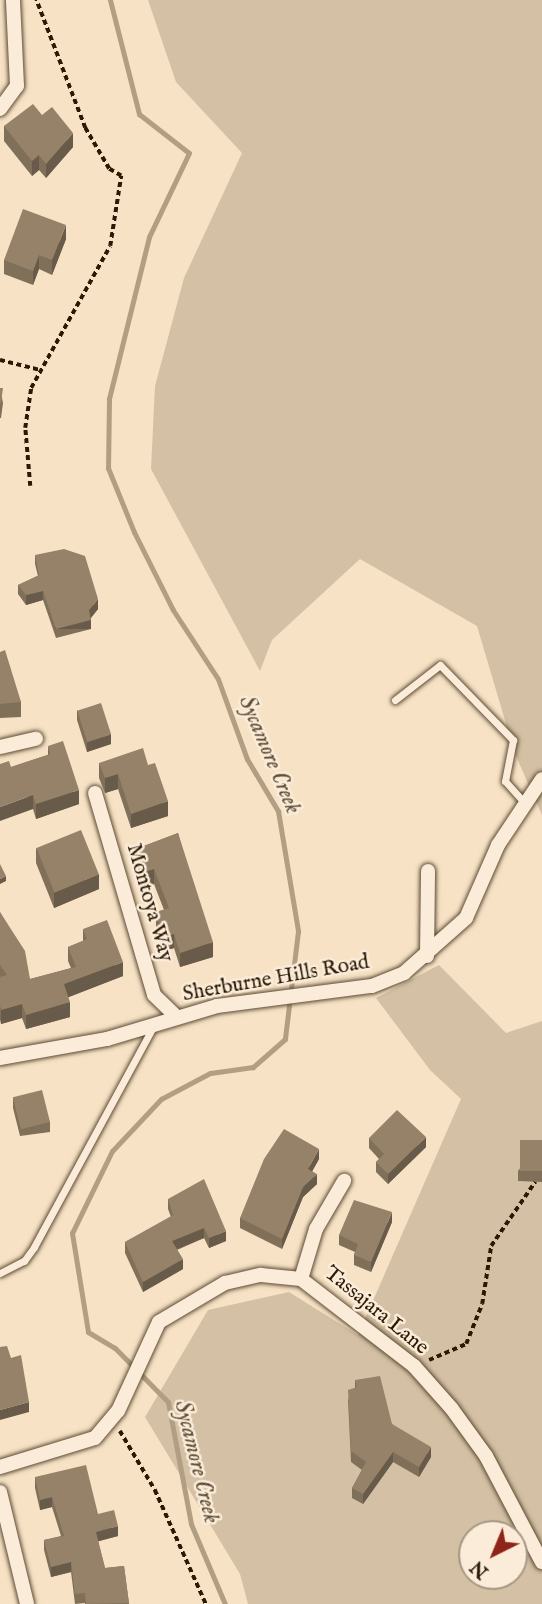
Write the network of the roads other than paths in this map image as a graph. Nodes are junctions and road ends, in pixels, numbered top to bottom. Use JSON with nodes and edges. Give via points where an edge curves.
{"nodes":[{"id":1,"x":13,"y":0,"type":"edge"},
{"id":2,"x":0,"y":109,"type":"edge"},
{"id":3,"x":395,"y":700,"type":"dead end"},
{"id":4,"x":36,"y":739,"type":"dead end"},
{"id":5,"x":0,"y":747,"type":"edge"},
{"id":6,"x":542,"y":779,"type":"edge"},
{"id":7,"x":95,"y":793,"type":"dead end"},
{"id":8,"x":523,"y":802,"type":"junction"},
{"id":9,"x":428,"y":871,"type":"dead end"},
{"id":10,"x":427,"y":956,"type":"junction"},
{"id":11,"x":177,"y":1017,"type":"junction"},
{"id":12,"x":156,"y":1023,"type":"junction"},
{"id":13,"x":0,"y":1058,"type":"edge"},
{"id":14,"x":344,"y":1181,"type":"dead end"},
{"id":15,"x":0,"y":1273,"type":"edge"},
{"id":16,"x":301,"y":1279,"type":"junction"},
{"id":17,"x":0,"y":1467,"type":"edge"},
{"id":18,"x":0,"y":1492,"type":"edge"},
{"id":19,"x":542,"y":1562,"type":"edge"},
{"id":20,"x":27,"y":1604,"type":"edge"}],
"edges":[{"from":1,"to":2,"type":"street","via":[[17,86]]},
{"from":3,"to":8,"type":"lane","via":[[440,665],[485,718],[513,740],[505,781]]},
{"from":4,"to":5,"type":"street"},
{"from":6,"to":8,"type":"street","name":"Sherburne Hills Road"},
{"from":7,"to":11,"type":"street","name":"Montoya Way","via":[[154,995]]},
{"from":8,"to":10,"type":"street","name":"Sherburne Hills Road","via":[[466,918]]},
{"from":9,"to":10,"type":"street"},
{"from":10,"to":11,"type":"street","name":"Sherburne Hills Road","via":[[372,986]]},
{"from":11,"to":12,"type":"street","name":"Sherburne Hills Road"},
{"from":12,"to":13,"type":"street","name":"Sherburne Hills Road"},
{"from":12,"to":15,"type":"lane","via":[[34,1247],[24,1261]]},
{"from":14,"to":16,"type":"street","via":[[316,1229]]},
{"from":16,"to":17,"type":"street","name":"Tassajara Lane","via":[[261,1275],[225,1283],[159,1322],[114,1416],[83,1445]]},
{"from":16,"to":19,"type":"street","name":"Tassajara Lane","via":[[414,1366],[486,1456]]},
{"from":18,"to":20,"type":"street"}]}
